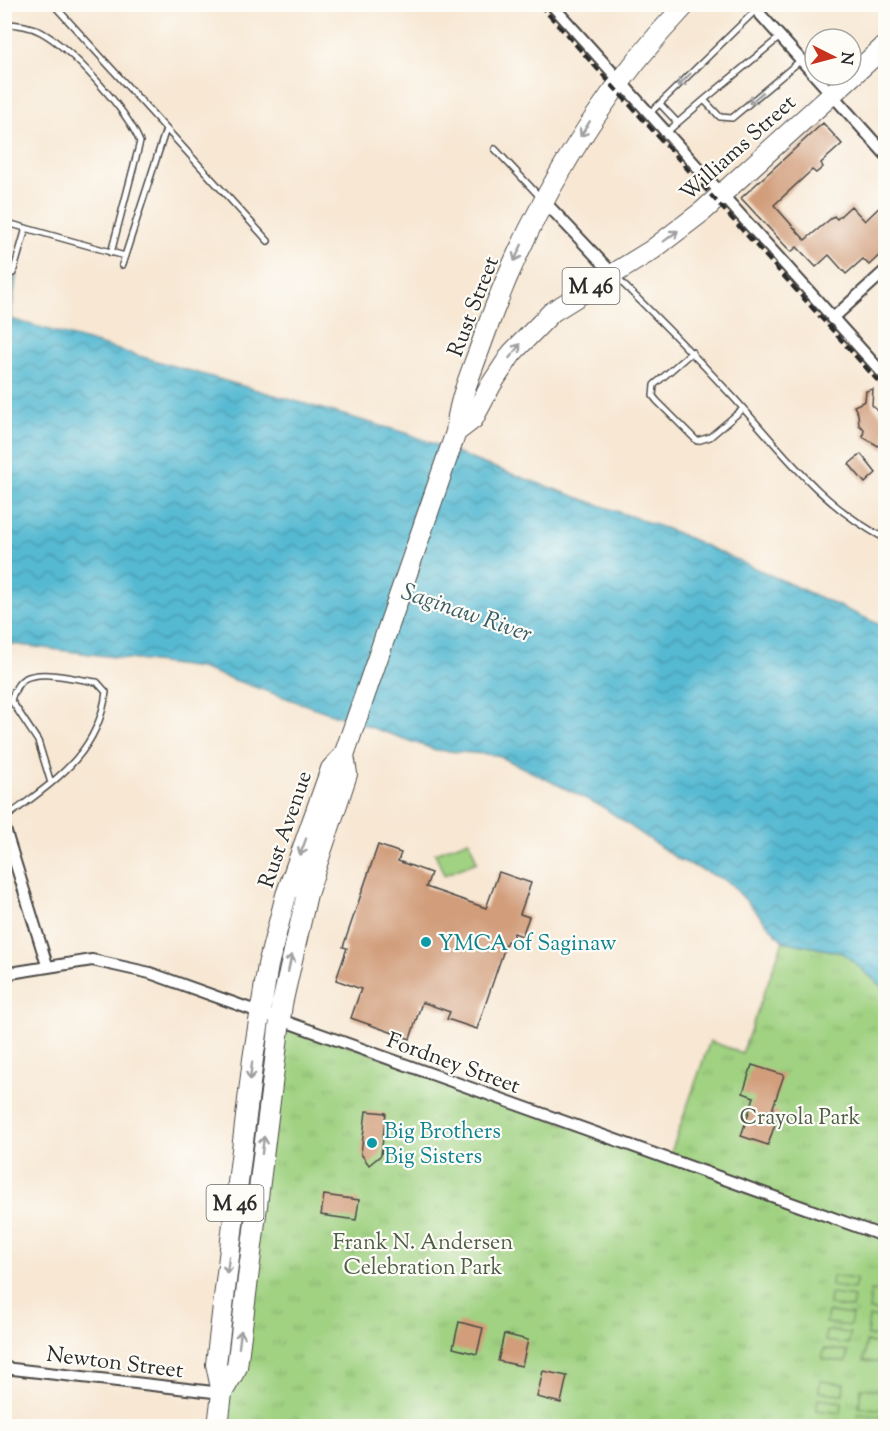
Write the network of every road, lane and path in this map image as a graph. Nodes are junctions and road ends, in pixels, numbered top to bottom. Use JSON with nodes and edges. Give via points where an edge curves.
{"nodes":[{"id":1,"x":53,"y":4,"type":"edge"},
{"id":2,"x":551,"y":4,"type":"edge"},
{"id":3,"x":686,"y":4,"type":"edge"},
{"id":4,"x":754,"y":7,"type":"edge"},
{"id":5,"x":4,"y":24,"type":"edge"},
{"id":6,"x":780,"y":37,"type":"junction"},
{"id":7,"x":885,"y":45,"type":"edge"},
{"id":8,"x":801,"y":60,"type":"junction"},
{"id":9,"x":619,"y":81,"type":"junction"},
{"id":10,"x":832,"y":94,"type":"junction"},
{"id":11,"x":704,"y":100,"type":"junction"},
{"id":12,"x":660,"y":104,"type":"junction"},
{"id":13,"x":649,"y":114,"type":"junction"},
{"id":14,"x":677,"y":122,"type":"junction"},
{"id":15,"x":166,"y":129,"type":"junction"},
{"id":16,"x":665,"y":133,"type":"junction"},
{"id":17,"x":495,"y":149,"type":"dead end"},
{"id":18,"x":885,"y":155,"type":"edge"},
{"id":19,"x":723,"y":196,"type":"junction"},
{"id":20,"x":544,"y":201,"type":"junction"},
{"id":21,"x":6,"y":222,"type":"edge"},
{"id":22,"x":26,"y":228,"type":"junction"},
{"id":23,"x":4,"y":232,"type":"edge"},
{"id":24,"x":268,"y":241,"type":"dead end"},
{"id":25,"x":111,"y":253,"type":"junction"},
{"id":26,"x":125,"y":256,"type":"junction"},
{"id":27,"x":122,"y":265,"type":"dead end"},
{"id":28,"x":885,"y":270,"type":"edge"},
{"id":29,"x":13,"y":273,"type":"dead end"},
{"id":30,"x":612,"y":273,"type":"junction"},
{"id":31,"x":832,"y":319,"type":"junction"},
{"id":32,"x":692,"y":352,"type":"junction"},
{"id":33,"x":885,"y":378,"type":"edge"},
{"id":34,"x":743,"y":409,"type":"junction"},
{"id":35,"x":456,"y":432,"type":"junction"},
{"id":36,"x":885,"y":539,"type":"edge"},
{"id":37,"x":344,"y":755,"type":"junction"},
{"id":38,"x":51,"y":783,"type":"junction"},
{"id":39,"x":4,"y":819,"type":"edge"},
{"id":40,"x":4,"y":826,"type":"edge"},
{"id":41,"x":47,"y":965,"type":"junction"},
{"id":42,"x":4,"y":974,"type":"edge"},
{"id":43,"x":260,"y":1013,"type":"junction"},
{"id":44,"x":279,"y":1020,"type":"junction"},
{"id":45,"x":885,"y":1237,"type":"edge"},
{"id":46,"x":4,"y":1368,"type":"edge"},
{"id":47,"x":222,"y":1393,"type":"junction"},
{"id":48,"x":218,"y":1426,"type":"edge"}],
"edges":[{"from":1,"to":15,"type":"lane"},
{"from":2,"to":9,"type":"street"},
{"from":3,"to":9,"type":"highway","number":"M 46"},
{"from":4,"to":6,"type":"street"},
{"from":4,"to":12,"type":"lane","one_way":true},
{"from":5,"to":25,"type":"lane","via":[[39,31],[70,52],[133,127],[140,142]]},
{"from":6,"to":8,"type":"street"},
{"from":6,"to":11,"type":"lane"},
{"from":7,"to":10,"type":"highway","name":"Williams Street","number":"M 46"},
{"from":8,"to":10,"type":"street"},
{"from":8,"to":11,"type":"lane","one_way":true,"via":[[732,118],[720,117]]},
{"from":9,"to":13,"type":"street"},
{"from":9,"to":20,"type":"highway","number":"M 46","one_way":true},
{"from":10,"to":18,"type":"street"},
{"from":10,"to":19,"type":"highway","name":"Williams Street","number":"M 46"},
{"from":11,"to":14,"type":"lane"},
{"from":12,"to":13,"type":"lane"},
{"from":12,"to":14,"type":"lane"},
{"from":13,"to":16,"type":"street"},
{"from":14,"to":16,"type":"lane"},
{"from":15,"to":24,"type":"lane"},
{"from":15,"to":26,"type":"lane"},
{"from":16,"to":19,"type":"street"},
{"from":17,"to":20,"type":"lane"},
{"from":30,"to":19,"type":"highway","name":"Williams Street","number":"M 46","one_way":true,"via":[[652,250]]},
{"from":19,"to":31,"type":"street"},
{"from":20,"to":30,"type":"street"},
{"from":20,"to":35,"type":"highway","name":"Rust Street","number":"M 46","one_way":true,"via":[[492,316],[457,414]]},
{"from":21,"to":22,"type":"lane"},
{"from":21,"to":23,"type":"lane"},
{"from":22,"to":25,"type":"lane"},
{"from":22,"to":29,"type":"lane"},
{"from":25,"to":26,"type":"lane"},
{"from":26,"to":27,"type":"lane"},
{"from":28,"to":31,"type":"street"},
{"from":30,"to":32,"type":"lane"},
{"from":35,"to":30,"type":"highway","name":"Williams Street","number":"M 46","one_way":true,"via":[[473,419],[491,385],[525,338],[552,312]]},
{"from":31,"to":33,"type":"street"},
{"from":32,"to":34,"type":"lane"},
{"from":32,"to":34,"type":"lane","via":[[654,385],[653,396],[657,401],[697,441],[710,437]]},
{"from":34,"to":36,"type":"lane","via":[[824,498],[858,525]]},
{"from":35,"to":37,"type":"highway","number":"M 46"},
{"from":37,"to":43,"type":"highway","name":"Rust Avenue","number":"M 46","one_way":true,"via":[[331,769],[286,895]]},
{"from":44,"to":37,"type":"highway","name":"Rust Avenue","number":"M 46","one_way":true,"via":[[307,894],[347,774]]},
{"from":38,"to":38,"type":"lane","via":[[83,753],[103,717],[106,692],[97,682],[38,675],[23,679],[17,686],[11,700],[38,741]]},
{"from":38,"to":39,"type":"lane"},
{"from":40,"to":41,"type":"street"},
{"from":41,"to":42,"type":"street","name":"Fordney Street"},
{"from":41,"to":43,"type":"street","name":"Fordney Street","via":[[92,960],[114,963]]},
{"from":43,"to":44,"type":"street","name":"Fordney Street"},
{"from":43,"to":47,"type":"highway","name":"Rust Avenue","number":"M 46","one_way":true,"via":[[216,1364]]},
{"from":44,"to":45,"type":"street","name":"Fordney Street"},
{"from":47,"to":44,"type":"highway","name":"Rust Avenue","number":"M 46","one_way":true,"via":[[237,1368]]},
{"from":46,"to":47,"type":"street","name":"Newton Street"},
{"from":47,"to":48,"type":"highway","name":"Rust Avenue","number":"M 46"}]}
